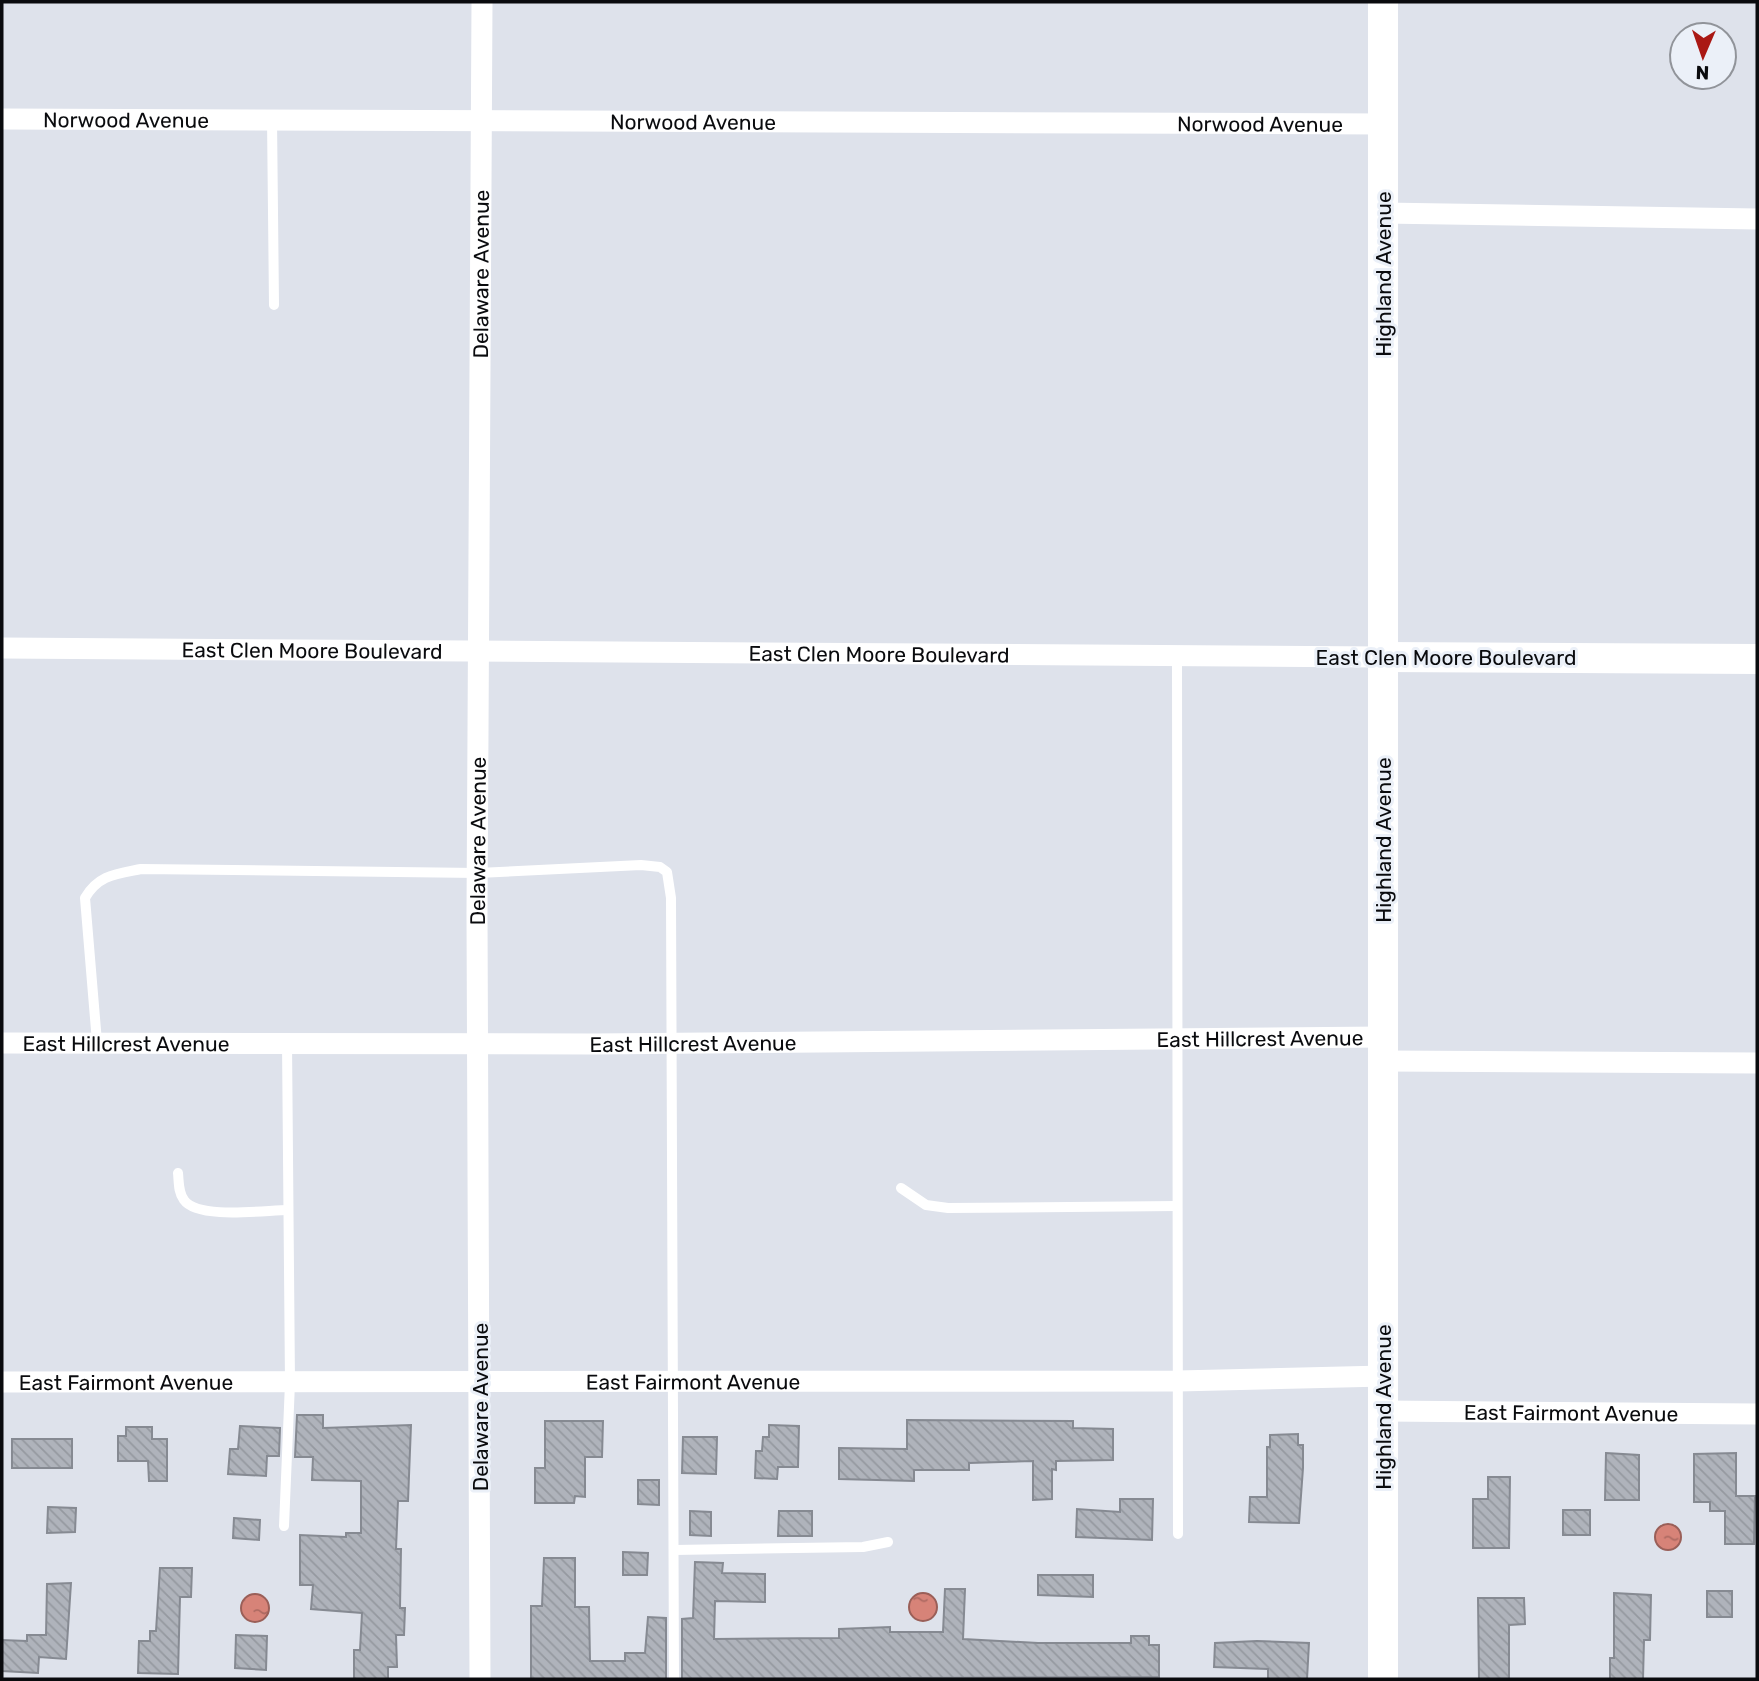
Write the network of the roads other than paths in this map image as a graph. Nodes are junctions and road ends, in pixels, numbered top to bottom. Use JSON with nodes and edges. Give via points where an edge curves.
{"nodes":[{"id":1,"x":482,"y":2,"type":"edge"},
{"id":2,"x":1383,"y":2,"type":"edge"},
{"id":3,"x":2,"y":119,"type":"edge"},
{"id":4,"x":272,"y":119,"type":"junction"},
{"id":5,"x":483,"y":119,"type":"junction"},
{"id":6,"x":1383,"y":124,"type":"junction"},
{"id":7,"x":1383,"y":213,"type":"junction"},
{"id":8,"x":1757,"y":219,"type":"edge"},
{"id":9,"x":274,"y":305,"type":"dead end"},
{"id":10,"x":2,"y":648,"type":"edge"},
{"id":11,"x":481,"y":651,"type":"junction"},
{"id":12,"x":1177,"y":656,"type":"junction"},
{"id":13,"x":1383,"y":657,"type":"junction"},
{"id":14,"x":1757,"y":659,"type":"edge"},
{"id":15,"x":478,"y":873,"type":"junction"},
{"id":16,"x":1176,"y":1040,"type":"junction"},
{"id":17,"x":97,"y":1042,"type":"junction"},
{"id":18,"x":287,"y":1042,"type":"junction"},
{"id":19,"x":670,"y":1042,"type":"junction"},
{"id":20,"x":2,"y":1043,"type":"edge"},
{"id":21,"x":479,"y":1044,"type":"junction"},
{"id":22,"x":1383,"y":1049,"type":"junction"},
{"id":23,"x":1757,"y":1063,"type":"edge"},
{"id":24,"x":178,"y":1173,"type":"dead end"},
{"id":25,"x":901,"y":1188,"type":"dead end"},
{"id":26,"x":1177,"y":1206,"type":"junction"},
{"id":27,"x":288,"y":1210,"type":"junction"},
{"id":28,"x":1384,"y":1376,"type":"junction"},
{"id":29,"x":1178,"y":1381,"type":"junction"},
{"id":30,"x":2,"y":1382,"type":"edge"},
{"id":31,"x":290,"y":1382,"type":"junction"},
{"id":32,"x":674,"y":1382,"type":"junction"},
{"id":33,"x":481,"y":1383,"type":"junction"},
{"id":34,"x":1384,"y":1411,"type":"junction"},
{"id":35,"x":1757,"y":1413,"type":"edge"},
{"id":36,"x":284,"y":1527,"type":"dead end"},
{"id":37,"x":1178,"y":1534,"type":"dead end"},
{"id":38,"x":888,"y":1542,"type":"dead end"},
{"id":39,"x":674,"y":1550,"type":"junction"},
{"id":40,"x":480,"y":1679,"type":"edge"},
{"id":41,"x":674,"y":1679,"type":"edge"},
{"id":42,"x":1384,"y":1679,"type":"edge"}],
"edges":[{"from":1,"to":5,"type":"street","name":"Delaware Avenue"},
{"from":2,"to":6,"type":"main road","name":"Highland Avenue"},
{"from":3,"to":4,"type":"street","name":"Norwood Avenue"},
{"from":4,"to":5,"type":"street","name":"Norwood Avenue"},
{"from":4,"to":9,"type":"lane"},
{"from":5,"to":6,"type":"street","name":"Norwood Avenue"},
{"from":5,"to":11,"type":"street","name":"Delaware Avenue"},
{"from":6,"to":7,"type":"main road","name":"Highland Avenue"},
{"from":7,"to":8,"type":"street"},
{"from":7,"to":13,"type":"main road","name":"Highland Avenue"},
{"from":10,"to":11,"type":"street","name":"East Clen Moore Boulevard"},
{"from":11,"to":12,"type":"street","name":"East Clen Moore Boulevard"},
{"from":11,"to":15,"type":"street","name":"Delaware Avenue"},
{"from":12,"to":13,"type":"street","name":"East Clen Moore Boulevard"},
{"from":12,"to":16,"type":"lane"},
{"from":13,"to":14,"type":"main road","name":"East Clen Moore Boulevard"},
{"from":13,"to":22,"type":"main road","name":"Highland Avenue"},
{"from":15,"to":17,"type":"lane","via":[[141,869],[108,875],[93,884],[86,898]]},
{"from":15,"to":19,"type":"lane","via":[[641,865],[667,872],[671,898]]},
{"from":15,"to":21,"type":"street","name":"Delaware Avenue"},
{"from":16,"to":19,"type":"street","name":"East Hillcrest Avenue"},
{"from":16,"to":22,"type":"street","name":"East Hillcrest Avenue"},
{"from":16,"to":26,"type":"lane"},
{"from":17,"to":18,"type":"street","name":"East Hillcrest Avenue"},
{"from":17,"to":20,"type":"street","name":"East Hillcrest Avenue"},
{"from":18,"to":21,"type":"street","name":"East Hillcrest Avenue"},
{"from":18,"to":27,"type":"lane"},
{"from":19,"to":21,"type":"street","name":"East Hillcrest Avenue"},
{"from":19,"to":32,"type":"lane"},
{"from":21,"to":33,"type":"street","name":"Delaware Avenue"},
{"from":22,"to":23,"type":"street","name":"East Hillcrest Avenue"},
{"from":22,"to":28,"type":"main road","name":"Highland Avenue"},
{"from":24,"to":27,"type":"lane","via":[[179,1190],[193,1208]]},
{"from":25,"to":26,"type":"lane","via":[[926,1205],[947,1208]]},
{"from":26,"to":29,"type":"lane"},
{"from":27,"to":31,"type":"lane"},
{"from":28,"to":29,"type":"street","name":"East Fairmont Avenue"},
{"from":28,"to":34,"type":"main road","name":"Highland Avenue"},
{"from":29,"to":32,"type":"street","name":"East Fairmont Avenue"},
{"from":29,"to":37,"type":"lane"},
{"from":30,"to":31,"type":"street","name":"East Fairmont Avenue"},
{"from":31,"to":33,"type":"street","name":"East Fairmont Avenue"},
{"from":31,"to":36,"type":"lane"},
{"from":32,"to":33,"type":"street","name":"East Fairmont Avenue"},
{"from":32,"to":39,"type":"lane"},
{"from":33,"to":40,"type":"street","name":"Delaware Avenue"},
{"from":34,"to":35,"type":"street","name":"East Fairmont Avenue"},
{"from":34,"to":42,"type":"main road","name":"Highland Avenue"},
{"from":38,"to":39,"type":"lane","via":[[863,1547]]},
{"from":39,"to":41,"type":"lane"}]}
